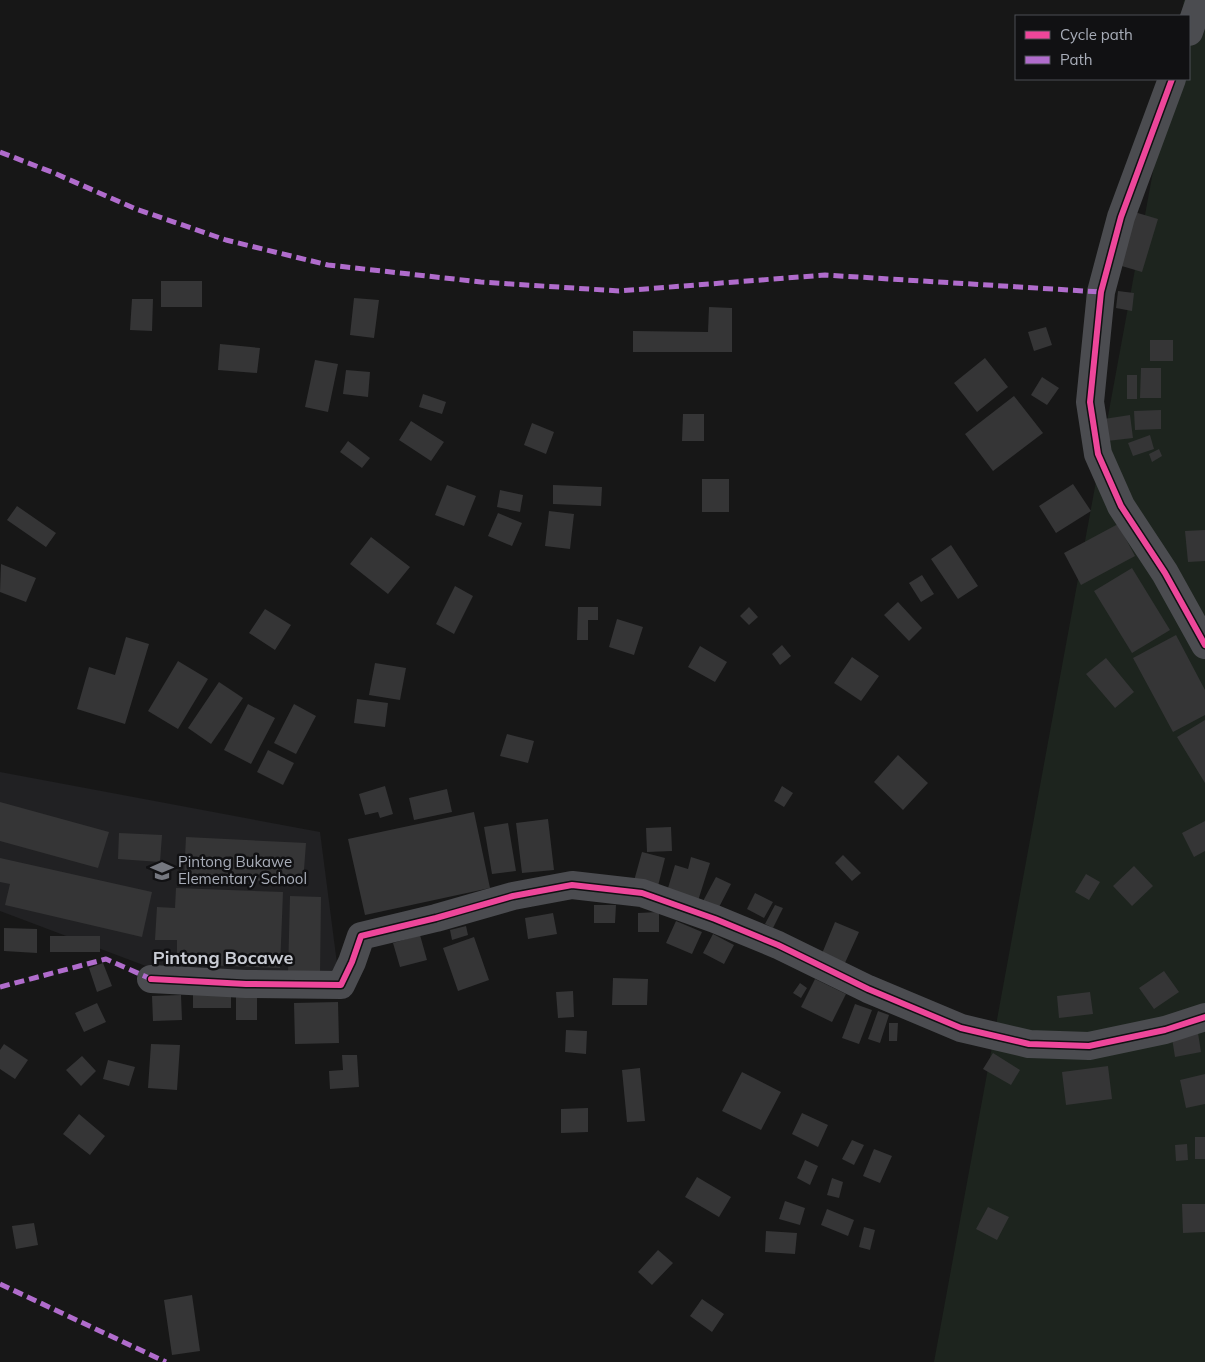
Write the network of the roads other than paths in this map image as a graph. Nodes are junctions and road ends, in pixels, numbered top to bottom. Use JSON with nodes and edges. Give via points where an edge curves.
{"nodes":[{"id":1,"x":1200,"y":0,"type":"edge"},
{"id":2,"x":1190,"y":29,"type":"edge"},
{"id":3,"x":1172,"y":80,"type":"edge"},
{"id":4,"x":1205,"y":645,"type":"edge"},
{"id":5,"x":151,"y":979,"type":"dead end"},
{"id":6,"x":1205,"y":1017,"type":"edge"}],
"edges":[{"from":1,"to":2,"type":"street"},
{"from":3,"to":4,"type":"street","via":[[1121,217],[1101,292],[1090,402],[1098,454],[1121,506],[1165,573]]},
{"from":5,"to":6,"type":"street","via":[[341,985],[361,936],[513,896],[572,885],[642,893],[715,918],[868,989],[962,1028],[1029,1044],[1088,1046],[1165,1030]]}]}
